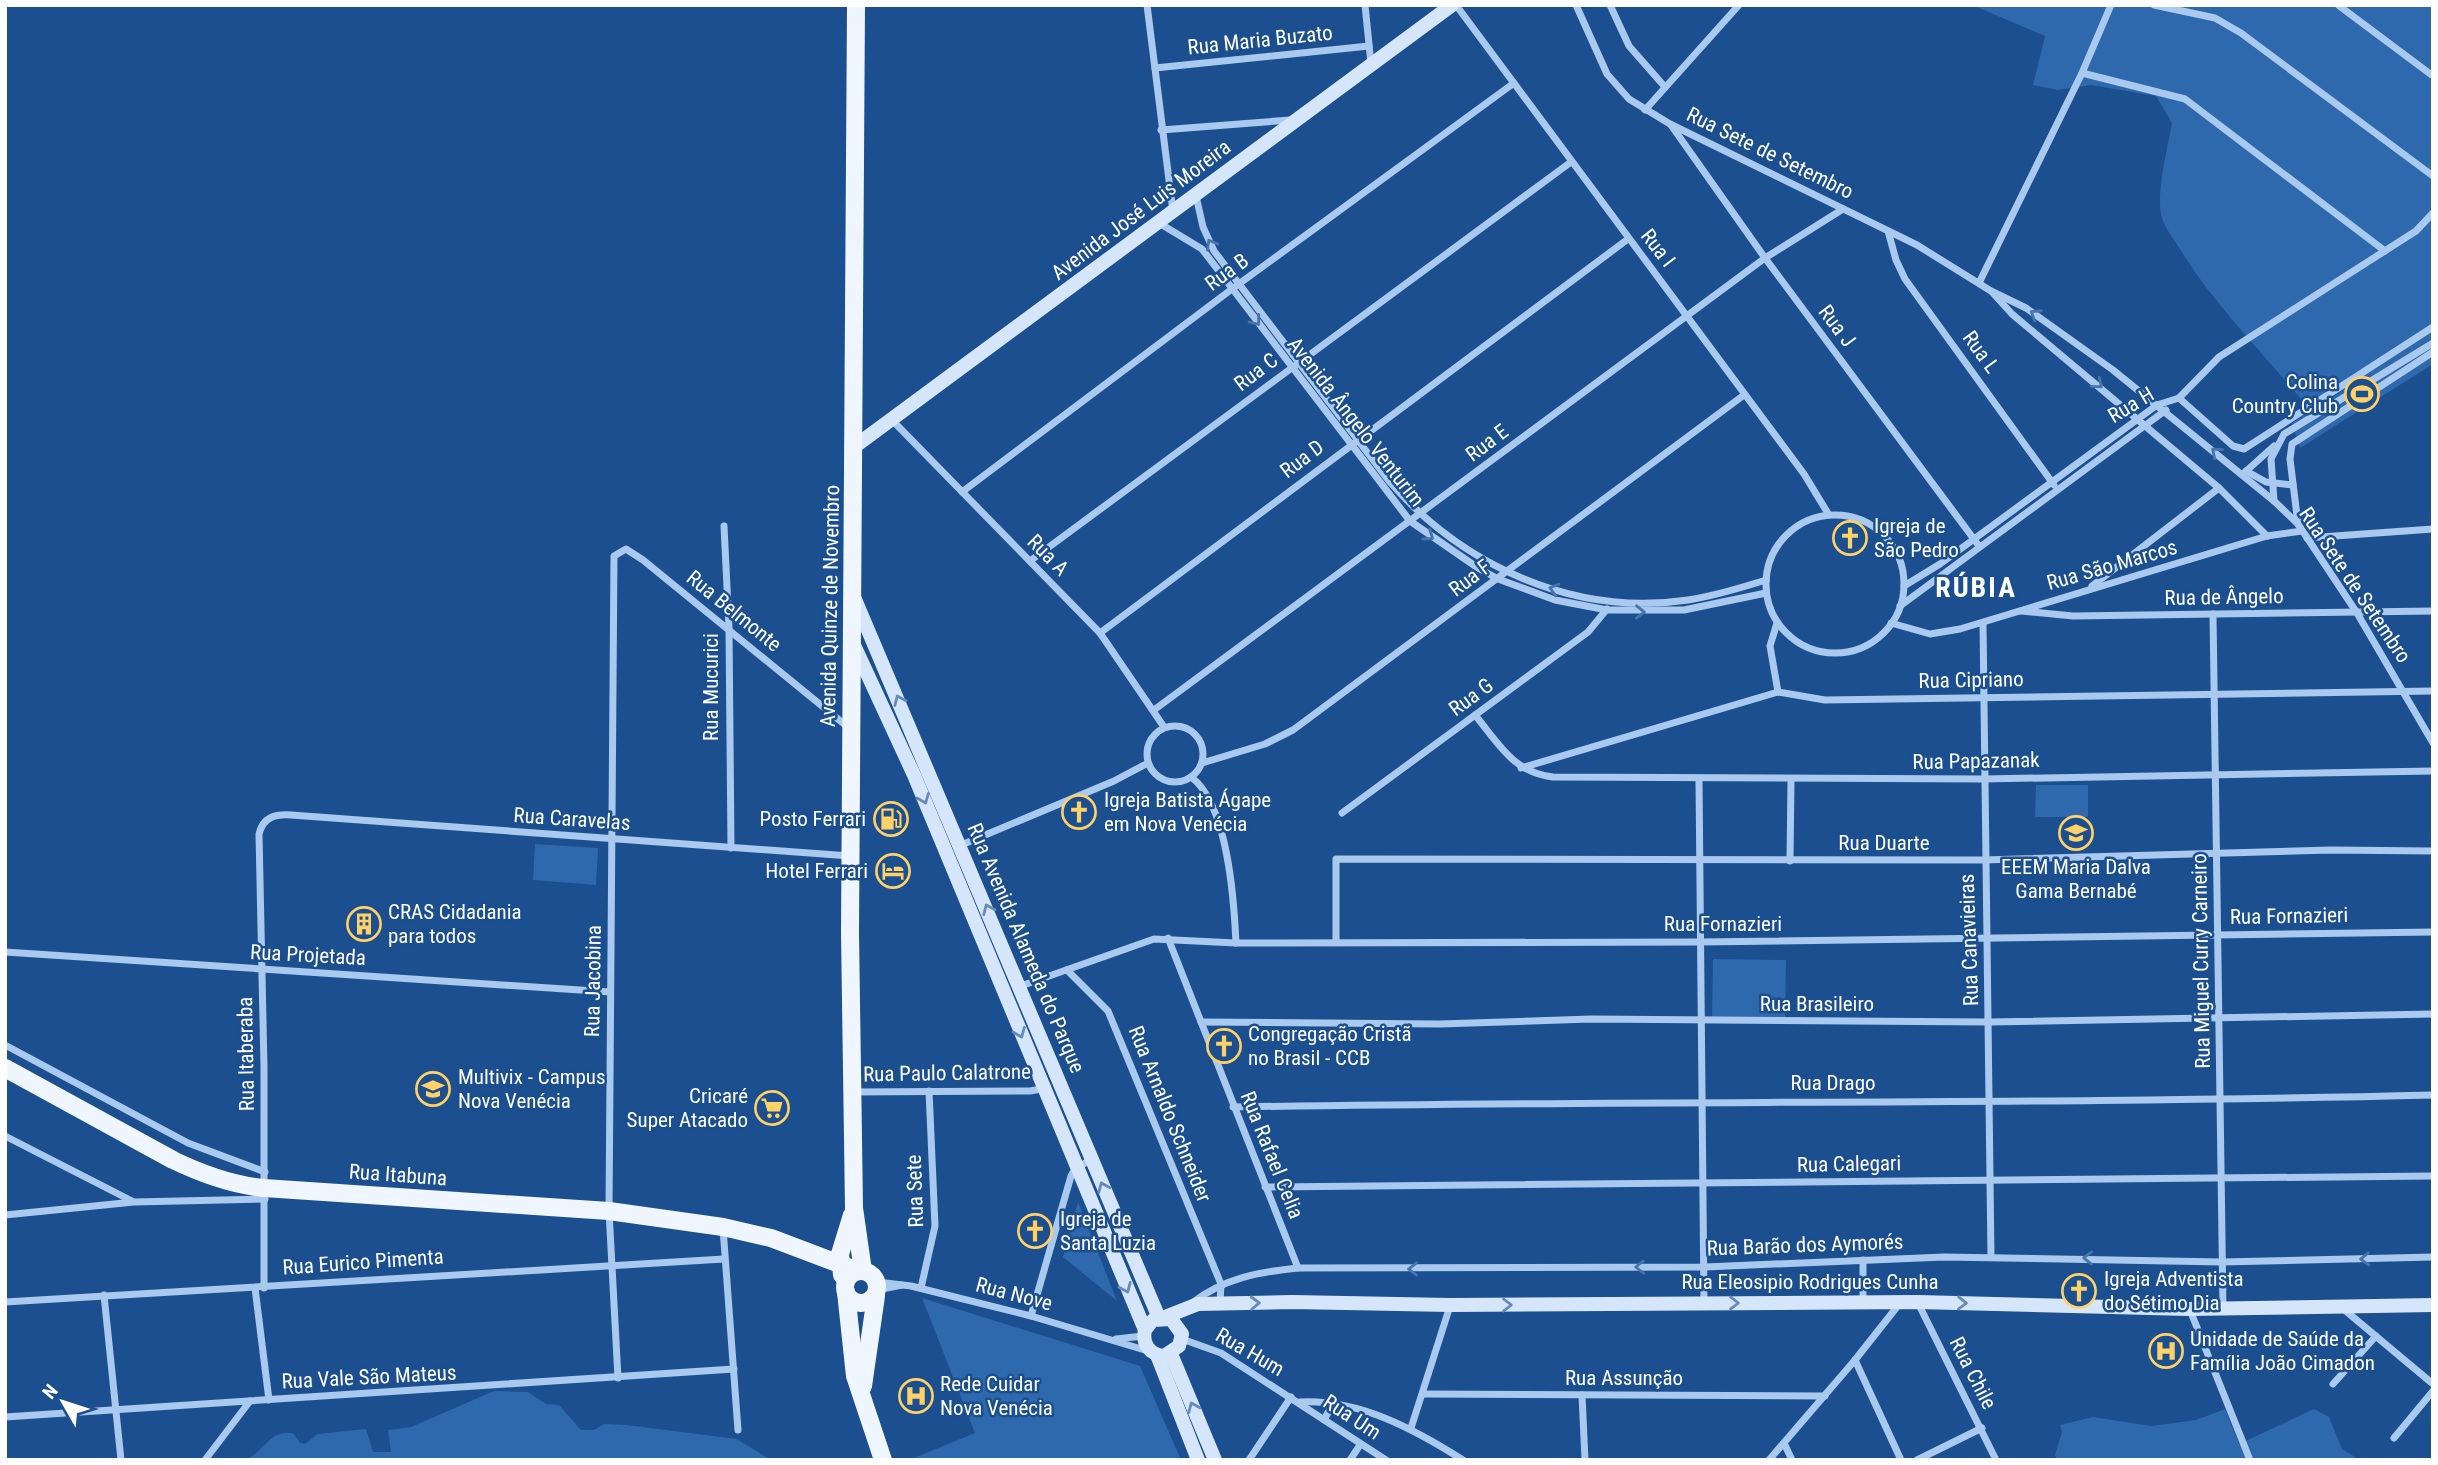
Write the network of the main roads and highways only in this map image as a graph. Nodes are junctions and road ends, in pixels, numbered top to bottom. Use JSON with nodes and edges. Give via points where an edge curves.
{"nodes":[{"id":1,"x":856,"y":5,"type":"edge"},
{"id":2,"x":5,"y":1068,"type":"edge"},
{"id":3,"x":853,"y":1212,"type":"junction"},
{"id":4,"x":811,"y":1252,"type":"junction"},
{"id":5,"x":859,"y":1282,"type":"junction"},
{"id":6,"x":861,"y":1400,"type":"junction"},
{"id":7,"x":883,"y":1460,"type":"edge"}],
"edges":[{"from":1,"to":3,"type":"main road","name":"Avenida Quinze de Novembro"},
{"from":2,"to":4,"type":"main road","name":"Rua Itabuna","via":[[197,1171],[265,1186],[609,1211],[723,1227]]},
{"from":3,"to":4,"type":"main road","via":[[836,1237]]},
{"from":3,"to":5,"type":"main road","name":"Avenida Quinze de Novembro"},
{"from":4,"to":5,"type":"main road"},
{"from":5,"to":6,"type":"main road"},
{"from":5,"to":6,"type":"main road","via":[[852,1353]]},
{"from":6,"to":7,"type":"main road"}]}
